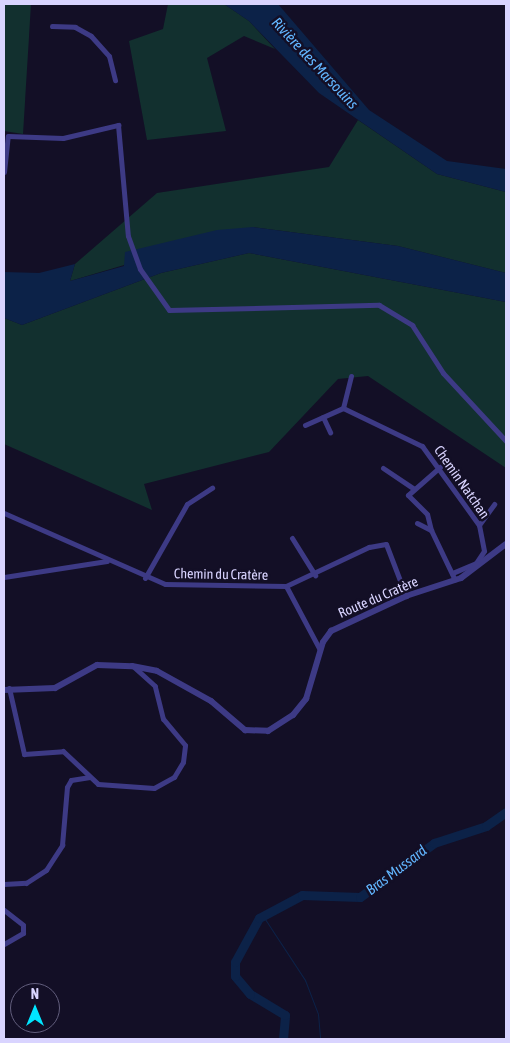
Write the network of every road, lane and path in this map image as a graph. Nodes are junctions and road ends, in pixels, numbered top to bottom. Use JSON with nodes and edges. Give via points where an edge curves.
{"nodes":[{"id":1,"x":52,"y":26,"type":"dead end"},
{"id":2,"x":114,"y":80,"type":"dead end"},
{"id":3,"x":4,"y":172,"type":"edge"},
{"id":4,"x":351,"y":376,"type":"dead end"},
{"id":5,"x":343,"y":408,"type":"junction"},
{"id":6,"x":323,"y":417,"type":"junction"},
{"id":7,"x":305,"y":425,"type":"dead end"},
{"id":8,"x":330,"y":432,"type":"dead end"},
{"id":9,"x":506,"y":441,"type":"edge"},
{"id":10,"x":440,"y":467,"type":"junction"},
{"id":11,"x":383,"y":468,"type":"dead end"},
{"id":12,"x":212,"y":488,"type":"dead end"},
{"id":13,"x":414,"y":489,"type":"junction"},
{"id":14,"x":494,"y":504,"type":"dead end"},
{"id":15,"x":4,"y":513,"type":"edge"},
{"id":16,"x":417,"y":523,"type":"dead end"},
{"id":17,"x":479,"y":525,"type":"junction"},
{"id":18,"x":431,"y":530,"type":"junction"},
{"id":19,"x":292,"y":538,"type":"dead end"},
{"id":20,"x":506,"y":544,"type":"edge"},
{"id":21,"x":107,"y":560,"type":"junction"},
{"id":22,"x":315,"y":575,"type":"junction"},
{"id":23,"x":453,"y":577,"type":"junction"},
{"id":24,"x":4,"y":578,"type":"edge"},
{"id":25,"x":145,"y":578,"type":"junction"},
{"id":26,"x":286,"y":586,"type":"junction"},
{"id":27,"x":406,"y":596,"type":"junction"},
{"id":28,"x":320,"y":650,"type":"junction"},
{"id":29,"x":132,"y":666,"type":"junction"},
{"id":30,"x":7,"y":689,"type":"edge"},
{"id":31,"x":90,"y":777,"type":"junction"},
{"id":32,"x":4,"y":884,"type":"edge"},
{"id":33,"x":4,"y":910,"type":"edge"},
{"id":34,"x":4,"y":944,"type":"edge"}],
"edges":[{"from":1,"to":2,"type":"street","via":[[75,28],[91,36],[109,56]]},
{"from":3,"to":9,"type":"street","via":[[8,136],[63,138],[118,125],[132,246],[140,269],[169,310],[379,305],[412,325],[443,373]]},
{"from":4,"to":5,"type":"street"},
{"from":5,"to":6,"type":"street"},
{"from":5,"to":10,"type":"street","name":"Chemin Natchan","via":[[408,438]]},
{"from":6,"to":7,"type":"street"},
{"from":6,"to":8,"type":"street"},
{"from":10,"to":13,"type":"street"},
{"from":10,"to":17,"type":"street","name":"Chemin Natchan"},
{"from":11,"to":13,"type":"street"},
{"from":12,"to":25,"type":"street","via":[[187,504]]},
{"from":13,"to":18,"type":"street","via":[[408,495],[427,514]]},
{"from":14,"to":17,"type":"street"},
{"from":15,"to":21,"type":"street","name":"Chemin du Cratère"},
{"from":16,"to":18,"type":"street"},
{"from":17,"to":23,"type":"street","name":"Chemin Natchan","via":[[484,551],[476,563]]},
{"from":18,"to":23,"type":"street"},
{"from":19,"to":22,"type":"street"},
{"from":20,"to":23,"type":"street","name":"Route du Cratère"},
{"from":21,"to":24,"type":"street"},
{"from":21,"to":25,"type":"street","name":"Chemin du Cratère"},
{"from":22,"to":26,"type":"street","name":"Chemin du Cratère"},
{"from":22,"to":27,"type":"street","name":"Chemin du Cratère","via":[[369,547],[386,544]]},
{"from":23,"to":27,"type":"street","name":"Route du Cratère"},
{"from":25,"to":26,"type":"street","name":"Chemin du Cratère","via":[[165,584]]},
{"from":26,"to":28,"type":"street"},
{"from":27,"to":28,"type":"street","name":"Route du Cratère","via":[[331,631]]},
{"from":28,"to":29,"type":"street","name":"Route du Cratère","via":[[312,683],[300,708],[262,732],[245,730],[211,701],[190,694],[167,676]]},
{"from":29,"to":30,"type":"street","name":"Route du Cratère","via":[[96,665],[54,688]]},
{"from":29,"to":31,"type":"street","via":[[155,686],[162,720],[185,745],[183,762],[165,783],[148,789],[108,787]]},
{"from":30,"to":31,"type":"street","via":[[24,754],[63,751]]},
{"from":31,"to":32,"type":"street","via":[[71,780],[66,787],[62,845],[46,870],[26,883]]},
{"from":33,"to":34,"type":"street","via":[[23,925],[23,933]]}]}
